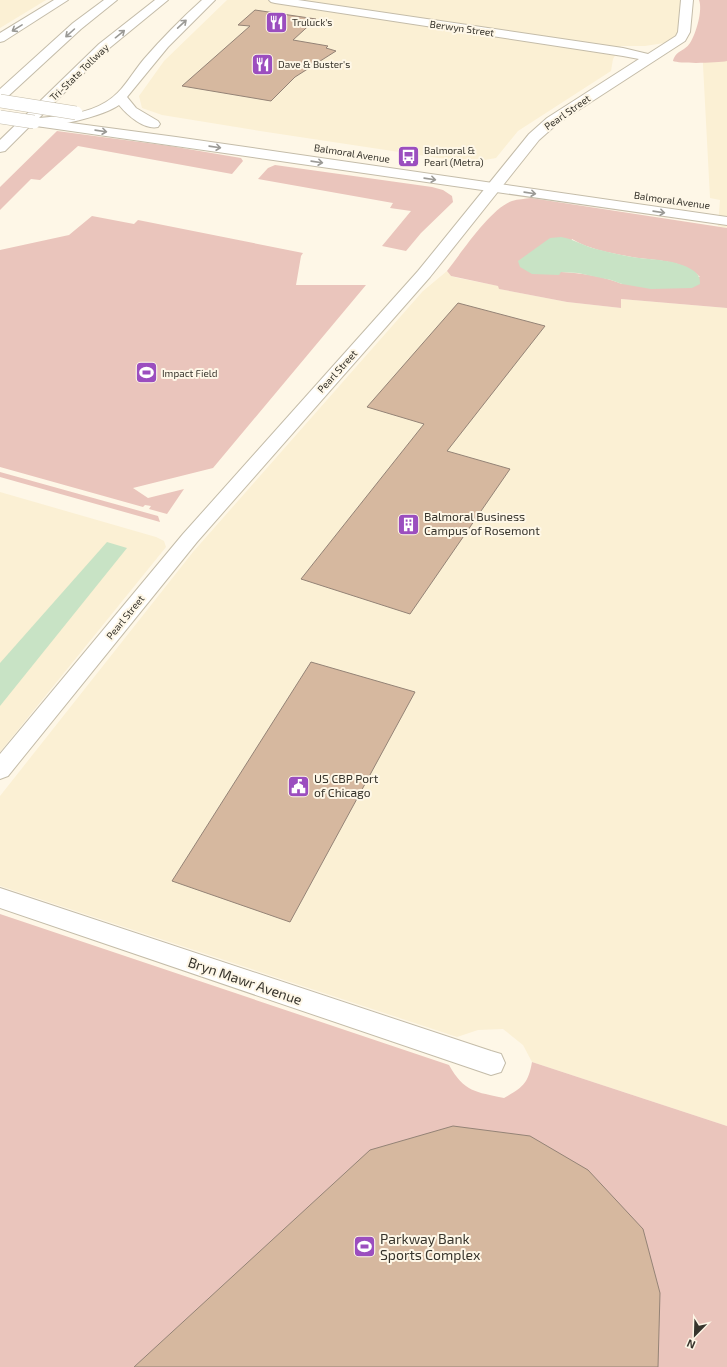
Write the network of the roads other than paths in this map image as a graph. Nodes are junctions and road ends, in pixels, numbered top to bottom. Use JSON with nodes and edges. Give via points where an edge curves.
{"nodes":[{"id":1,"x":62,"y":0,"type":"edge"},
{"id":2,"x":111,"y":0,"type":"edge"},
{"id":3,"x":162,"y":0,"type":"edge"},
{"id":4,"x":209,"y":0,"type":"edge"},
{"id":5,"x":275,"y":0,"type":"edge"},
{"id":6,"x":687,"y":0,"type":"edge"},
{"id":7,"x":0,"y":38,"type":"edge"},
{"id":8,"x":649,"y":58,"type":"junction"},
{"id":9,"x":0,"y":96,"type":"edge"},
{"id":10,"x":120,"y":97,"type":"junction"},
{"id":11,"x":0,"y":101,"type":"edge"},
{"id":12,"x":0,"y":117,"type":"edge"},
{"id":13,"x":74,"y":118,"type":"junction"},
{"id":14,"x":153,"y":124,"type":"junction"},
{"id":15,"x":167,"y":126,"type":"dead end"},
{"id":16,"x":0,"y":148,"type":"edge"},
{"id":17,"x":398,"y":160,"type":"dead end"},
{"id":18,"x":502,"y":175,"type":"junction"},
{"id":19,"x":492,"y":188,"type":"junction"},
{"id":20,"x":723,"y":214,"type":"edge"},
{"id":21,"x":0,"y":770,"type":"edge"},
{"id":22,"x":0,"y":898,"type":"edge"},
{"id":23,"x":491,"y":1064,"type":"dead end"}],
"edges":[{"from":1,"to":7,"type":"main road","one_way":true},
{"from":2,"to":9,"type":"main road","one_way":true,"via":[[77,26]]},
{"from":16,"to":3,"type":"main road","name":"Tri-State Tollway","one_way":true,"via":[[103,48]]},
{"from":10,"to":4,"type":"main road","one_way":true,"via":[[174,32]]},
{"from":5,"to":8,"type":"main road","name":"Berwyn Street"},
{"from":6,"to":8,"type":"main road","name":"Pearl Street","via":[[684,32],[681,38]]},
{"from":8,"to":18,"type":"main road","name":"Pearl Street","via":[[552,121],[534,137]]},
{"from":10,"to":13,"type":"main road","via":[[112,104]]},
{"from":10,"to":14,"type":"main road","via":[[130,111]]},
{"from":11,"to":13,"type":"main road","name":"Balmoral Avenue","bridge":true},
{"from":12,"to":13,"type":"main road","name":"Balmoral Avenue","bridge":true,"via":[[34,122]]},
{"from":13,"to":14,"type":"main road","name":"Balmoral Avenue","via":[[120,119]]},
{"from":13,"to":19,"type":"main road","name":"Balmoral Avenue","one_way":true,"via":[[176,141]]},
{"from":14,"to":15,"type":"main road","name":"Balmoral Avenue"},
{"from":17,"to":18,"type":"main road","name":"Balmoral Avenue"},
{"from":18,"to":19,"type":"main road","name":"Pearl Street"},
{"from":18,"to":20,"type":"main road","name":"Balmoral Avenue"},
{"from":19,"to":20,"type":"main road","name":"Balmoral Avenue","one_way":true},
{"from":19,"to":21,"type":"main road","name":"Pearl Street","via":[[419,279],[190,538]]},
{"from":22,"to":23,"type":"main road","name":"Bryn Mawr Avenue"}]}
